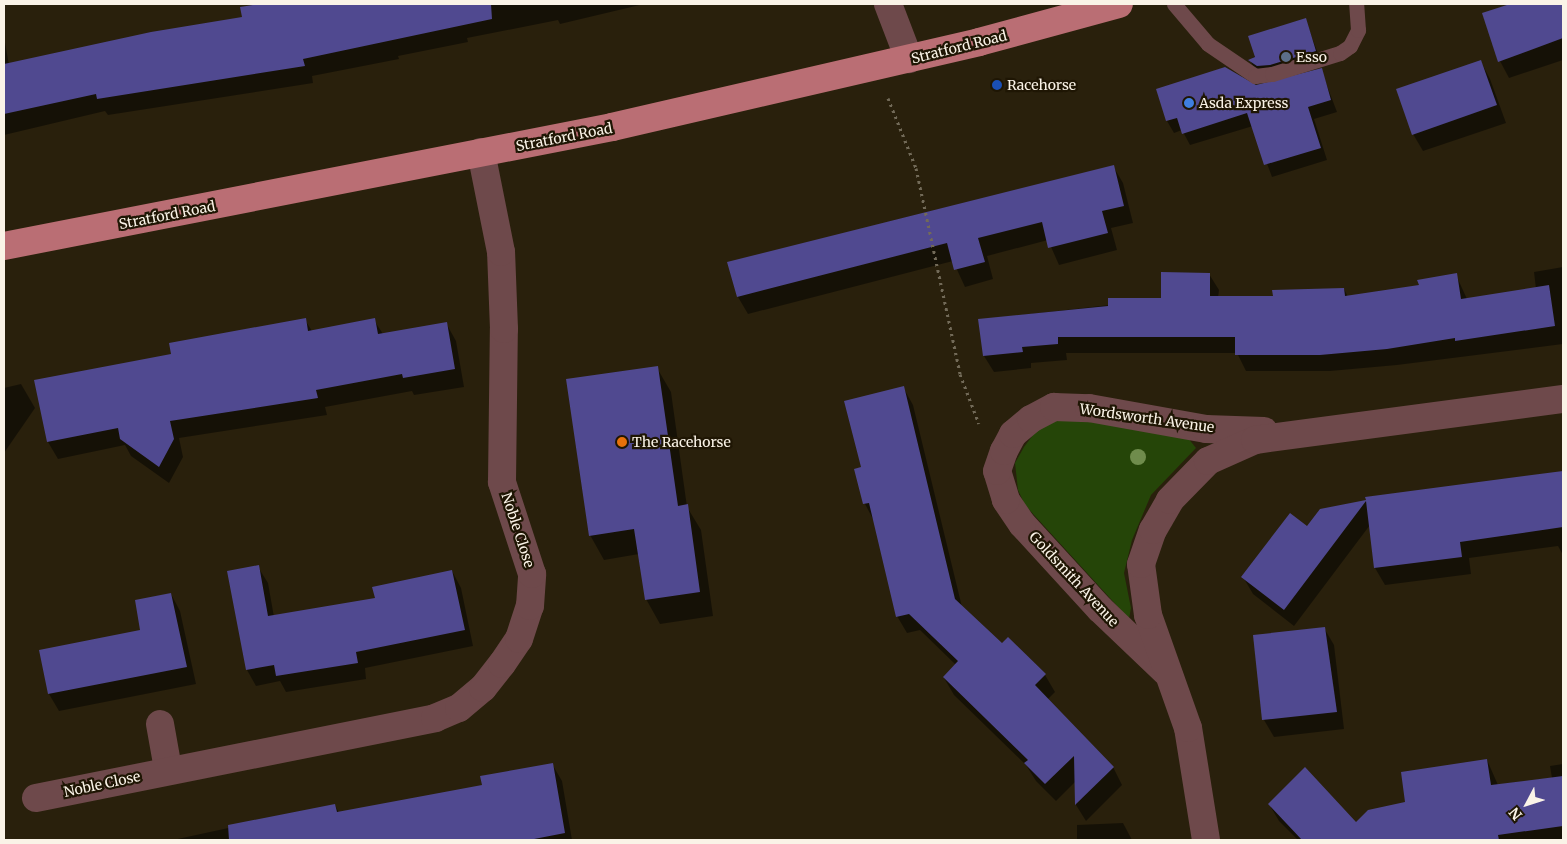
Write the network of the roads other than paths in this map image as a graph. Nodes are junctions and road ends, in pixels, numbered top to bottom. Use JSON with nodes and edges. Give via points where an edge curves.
{"nodes":[{"id":1,"x":888,"y":4,"type":"edge"},
{"id":2,"x":1119,"y":4,"type":"edge"},
{"id":3,"x":1174,"y":4,"type":"edge"},
{"id":4,"x":1356,"y":4,"type":"edge"},
{"id":5,"x":908,"y":59,"type":"junction"},
{"id":6,"x":482,"y":152,"type":"junction"},
{"id":7,"x":4,"y":246,"type":"edge"},
{"id":8,"x":1563,"y":398,"type":"edge"},
{"id":9,"x":1299,"y":432,"type":"junction"},
{"id":10,"x":997,"y":471,"type":"joint"},
{"id":11,"x":1170,"y":500,"type":"joint"},
{"id":12,"x":1169,"y":674,"type":"junction"},
{"id":13,"x":160,"y":724,"type":"dead end"},
{"id":14,"x":168,"y":770,"type":"junction"},
{"id":15,"x":36,"y":798,"type":"dead end"},
{"id":16,"x":1206,"y":840,"type":"edge"}],
"edges":[{"from":1,"to":5,"type":"street"},
{"from":2,"to":5,"type":"main road","name":"Stratford Road"},
{"from":3,"to":4,"type":"lane","via":[[1208,44],[1255,76],[1272,74],[1340,53],[1350,46],[1358,30]]},
{"from":5,"to":6,"type":"main road","name":"Stratford Road","via":[[612,127]]},
{"from":6,"to":7,"type":"main road","name":"Stratford Road"},
{"from":6,"to":14,"type":"street","name":"Noble Close","via":[[501,252],[504,329],[502,482],[532,574],[530,606],[519,639],[483,688],[459,708],[435,718]]},
{"from":8,"to":9,"type":"street","name":"Wordsworth Avenue"},
{"from":9,"to":10,"type":"street","name":"Wordsworth Avenue","via":[[1206,429],[1089,408],[1054,407],[1031,418],[1013,434]]},
{"from":9,"to":11,"type":"street","name":"Wordsworth Avenue","via":[[1255,440],[1226,450],[1192,474]]},
{"from":10,"to":12,"type":"street","name":"Goldsmith Avenue","via":[[1006,500],[1022,524],[1100,609]]},
{"from":11,"to":12,"type":"street","name":"Goldsmith Avenue","via":[[1153,530],[1141,564],[1148,615]]},
{"from":12,"to":16,"type":"street","name":"Goldsmith Avenue","via":[[1188,728]]},
{"from":13,"to":14,"type":"street"},
{"from":14,"to":15,"type":"street","name":"Noble Close"}]}
